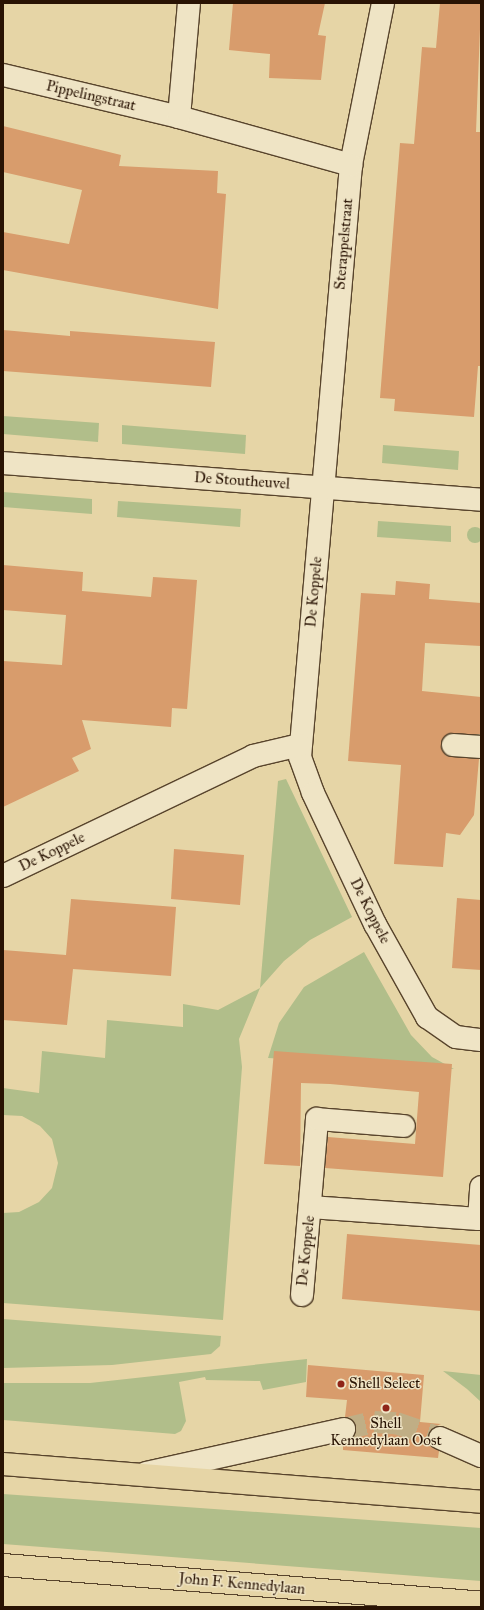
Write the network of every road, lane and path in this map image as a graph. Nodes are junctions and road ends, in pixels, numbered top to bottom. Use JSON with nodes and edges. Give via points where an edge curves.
{"nodes":[{"id":1,"x":189,"y":3,"type":"edge"},
{"id":2,"x":383,"y":3,"type":"edge"},
{"id":3,"x":3,"y":75,"type":"edge"},
{"id":4,"x":179,"y":117,"type":"junction"},
{"id":5,"x":351,"y":165,"type":"junction"},
{"id":6,"x":3,"y":463,"type":"edge"},
{"id":7,"x":322,"y":487,"type":"junction"},
{"id":8,"x":481,"y":500,"type":"edge"},
{"id":9,"x":300,"y":745,"type":"junction"},
{"id":10,"x":453,"y":745,"type":"dead end"},
{"id":11,"x":481,"y":747,"type":"edge"},
{"id":12,"x":3,"y":876,"type":"edge"},
{"id":13,"x":481,"y":1040,"type":"edge"},
{"id":14,"x":404,"y":1126,"type":"dead end"},
{"id":15,"x":481,"y":1187,"type":"edge"},
{"id":16,"x":310,"y":1207,"type":"junction"},
{"id":17,"x":302,"y":1295,"type":"dead end"},
{"id":18,"x":344,"y":1429,"type":"tunnel mouth"},
{"id":19,"x":440,"y":1438,"type":"tunnel mouth"},
{"id":20,"x":481,"y":1456,"type":"edge"},
{"id":21,"x":3,"y":1464,"type":"edge"},
{"id":22,"x":144,"y":1474,"type":"junction"},
{"id":23,"x":481,"y":1502,"type":"edge"},
{"id":24,"x":3,"y":1565,"type":"edge"},
{"id":25,"x":481,"y":1603,"type":"edge"}],
"edges":[{"from":1,"to":4,"type":"street"},
{"from":2,"to":5,"type":"street","name":"Sterappelstraat"},
{"from":3,"to":4,"type":"street","name":"Pippelingstraat"},
{"from":4,"to":5,"type":"street","name":"Pippelingstraat"},
{"from":5,"to":7,"type":"street","name":"Sterappelstraat"},
{"from":6,"to":7,"type":"street","name":"De Stoutheuvel"},
{"from":7,"to":8,"type":"street","name":"De Stoutheuvel"},
{"from":7,"to":9,"type":"street","name":"De Koppele"},
{"from":9,"to":12,"type":"street","name":"De Koppele","via":[[253,756]]},
{"from":9,"to":13,"type":"street","name":"De Koppele","via":[[303,769],[323,814],[375,924],[427,1017],[456,1037]]},
{"from":10,"to":11,"type":"street"},
{"from":14,"to":16,"type":"street","name":"De Koppele","via":[[317,1119]]},
{"from":15,"to":16,"type":"street","name":"De Koppele","via":[[478,1219]]},
{"from":16,"to":17,"type":"street","name":"De Koppele"},
{"from":18,"to":22,"type":"street"},
{"from":19,"to":20,"type":"street"},
{"from":21,"to":22,"type":"main road"},
{"from":22,"to":23,"type":"main road"},
{"from":24,"to":25,"type":"main road","name":"John F. Kennedylaan"}]}
